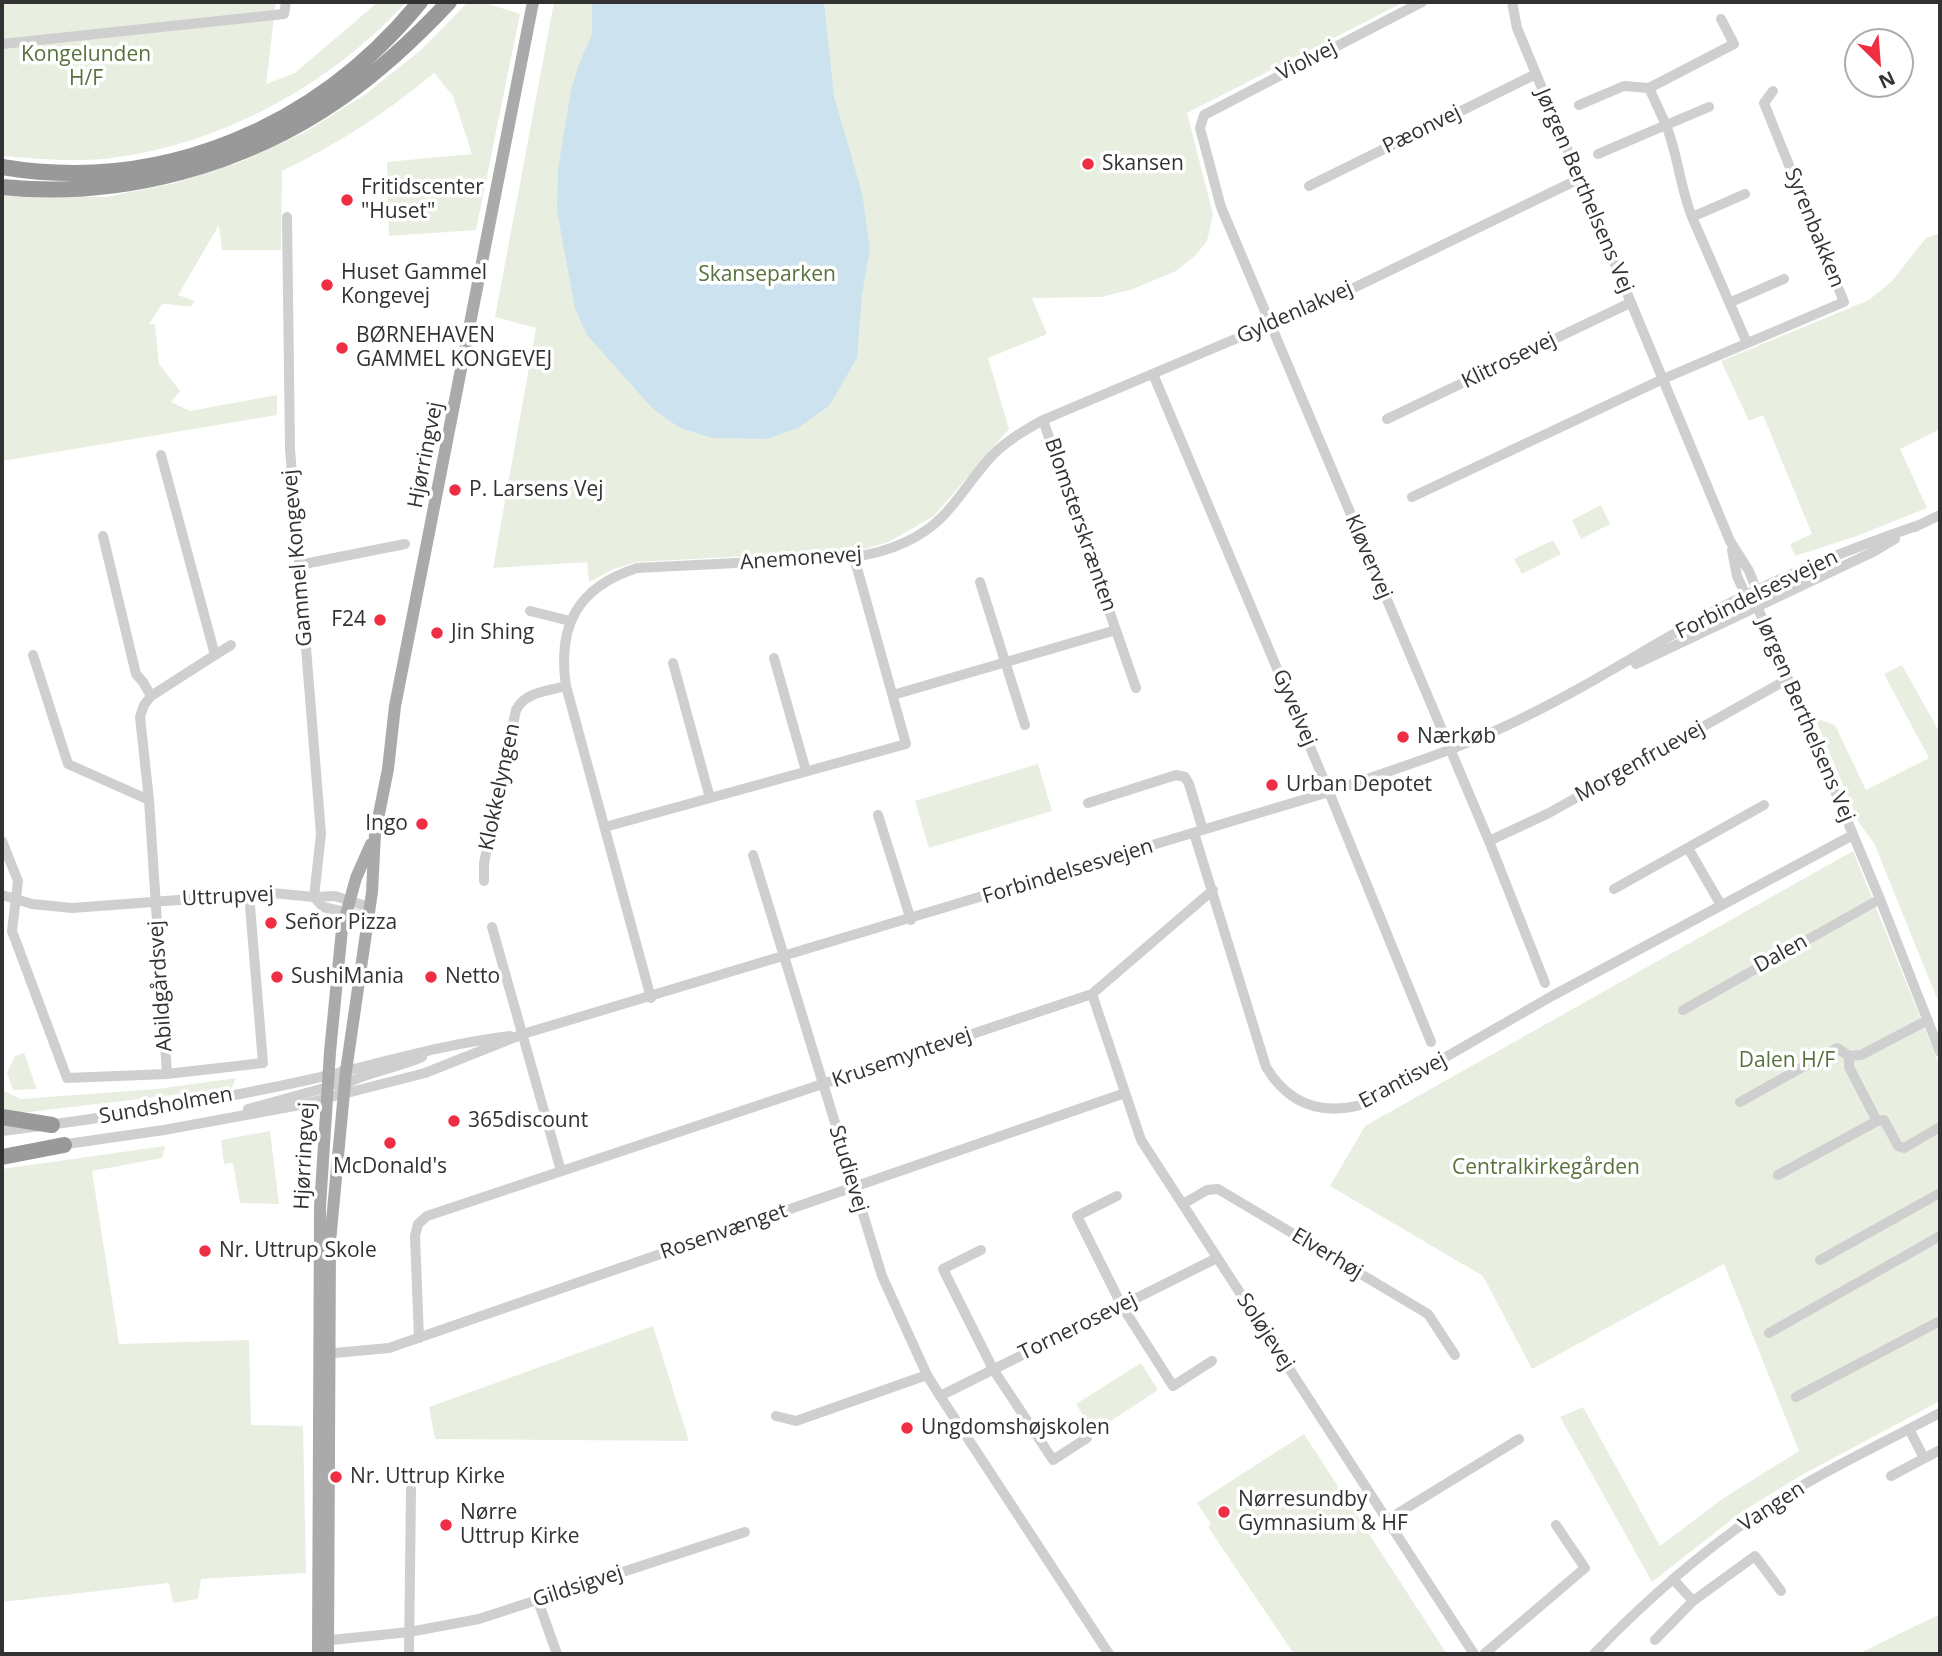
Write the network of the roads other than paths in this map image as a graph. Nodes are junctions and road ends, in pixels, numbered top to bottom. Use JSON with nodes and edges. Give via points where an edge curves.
{"nodes":[{"id":1,"x":286,"y":2,"type":"edge"},
{"id":2,"x":420,"y":2,"type":"edge"},
{"id":3,"x":449,"y":2,"type":"edge"},
{"id":4,"x":457,"y":2,"type":"edge"},
{"id":5,"x":533,"y":2,"type":"edge"},
{"id":6,"x":1422,"y":2,"type":"edge"},
{"id":7,"x":1512,"y":2,"type":"edge"},
{"id":8,"x":1721,"y":19,"type":"dead end"},
{"id":9,"x":418,"y":35,"type":"junction"},
{"id":10,"x":2,"y":44,"type":"edge"},
{"id":11,"x":1536,"y":74,"type":"junction"},
{"id":12,"x":1650,"y":88,"type":"junction"},
{"id":13,"x":1773,"y":91,"type":"dead end"},
{"id":14,"x":1579,"y":105,"type":"dead end"},
{"id":15,"x":1709,"y":107,"type":"dead end"},
{"id":16,"x":1666,"y":125,"type":"junction"},
{"id":17,"x":1200,"y":128,"type":"joint"},
{"id":18,"x":1598,"y":154,"type":"dead end"},
{"id":19,"x":2,"y":167,"type":"edge"},
{"id":20,"x":1579,"y":179,"type":"junction"},
{"id":21,"x":1309,"y":186,"type":"dead end"},
{"id":22,"x":2,"y":187,"type":"edge"},
{"id":23,"x":1745,"y":194,"type":"dead end"},
{"id":24,"x":287,"y":217,"type":"dead end"},
{"id":25,"x":1692,"y":217,"type":"junction"},
{"id":26,"x":1784,"y":279,"type":"dead end"},
{"id":27,"x":1731,"y":302,"type":"junction"},
{"id":28,"x":1630,"y":303,"type":"junction"},
{"id":29,"x":1271,"y":325,"type":"junction"},
{"id":30,"x":1748,"y":343,"type":"junction"},
{"id":31,"x":1153,"y":374,"type":"junction"},
{"id":32,"x":1663,"y":379,"type":"junction"},
{"id":33,"x":1387,"y":419,"type":"dead end"},
{"id":34,"x":1043,"y":420,"type":"junction"},
{"id":35,"x":1009,"y":440,"type":"joint"},
{"id":36,"x":162,"y":456,"type":"dead end"},
{"id":37,"x":1412,"y":497,"type":"dead end"},
{"id":38,"x":1940,"y":515,"type":"edge"},
{"id":39,"x":1919,"y":525,"type":"junction"},
{"id":40,"x":103,"y":537,"type":"dead end"},
{"id":41,"x":405,"y":544,"type":"dead end"},
{"id":42,"x":854,"y":557,"type":"junction"},
{"id":43,"x":299,"y":565,"type":"junction"},
{"id":44,"x":980,"y":582,"type":"dead end"},
{"id":45,"x":1751,"y":593,"type":"junction"},
{"id":46,"x":1757,"y":606,"type":"junction"},
{"id":47,"x":530,"y":611,"type":"dead end"},
{"id":48,"x":570,"y":621,"type":"junction"},
{"id":49,"x":1116,"y":630,"type":"junction"},
{"id":50,"x":231,"y":645,"type":"dead end"},
{"id":51,"x":33,"y":655,"type":"dead end"},
{"id":52,"x":215,"y":655,"type":"junction"},
{"id":53,"x":774,"y":658,"type":"dead end"},
{"id":54,"x":673,"y":663,"type":"dead end"},
{"id":55,"x":1005,"y":663,"type":"junction"},
{"id":56,"x":1601,"y":678,"type":"junction"},
{"id":57,"x":1788,"y":679,"type":"junction"},
{"id":58,"x":566,"y":686,"type":"junction"},
{"id":59,"x":1136,"y":688,"type":"dead end"},
{"id":60,"x":893,"y":695,"type":"junction"},
{"id":61,"x":150,"y":696,"type":"junction"},
{"id":62,"x":1025,"y":725,"type":"dead end"},
{"id":63,"x":1450,"y":750,"type":"junction"},
{"id":64,"x":806,"y":771,"type":"junction"},
{"id":65,"x":1329,"y":792,"type":"junction"},
{"id":66,"x":710,"y":798,"type":"junction"},
{"id":67,"x":149,"y":800,"type":"junction"},
{"id":68,"x":1088,"y":803,"type":"dead end"},
{"id":69,"x":1764,"y":805,"type":"dead end"},
{"id":70,"x":878,"y":815,"type":"dead end"},
{"id":71,"x":605,"y":827,"type":"junction"},
{"id":72,"x":1199,"y":832,"type":"junction"},
{"id":73,"x":375,"y":834,"type":"junction"},
{"id":74,"x":1853,"y":835,"type":"junction"},
{"id":75,"x":2,"y":841,"type":"edge"},
{"id":76,"x":1489,"y":841,"type":"junction"},
{"id":77,"x":1688,"y":848,"type":"junction"},
{"id":78,"x":752,"y":855,"type":"dead end"},
{"id":79,"x":484,"y":881,"type":"dead end"},
{"id":80,"x":1614,"y":889,"type":"dead end"},
{"id":81,"x":1213,"y":890,"type":"junction"},
{"id":82,"x":249,"y":894,"type":"junction"},
{"id":83,"x":2,"y":895,"type":"edge"},
{"id":84,"x":314,"y":897,"type":"junction"},
{"id":85,"x":1880,"y":898,"type":"junction"},
{"id":86,"x":16,"y":900,"type":"junction"},
{"id":87,"x":156,"y":902,"type":"junction"},
{"id":88,"x":1721,"y":905,"type":"junction"},
{"id":89,"x":347,"y":906,"type":"junction"},
{"id":90,"x":368,"y":912,"type":"junction"},
{"id":91,"x":911,"y":920,"type":"junction"},
{"id":92,"x":492,"y":927,"type":"dead end"},
{"id":93,"x":783,"y":958,"type":"junction"},
{"id":94,"x":1545,"y":983,"type":"dead end"},
{"id":95,"x":1092,"y":994,"type":"junction"},
{"id":96,"x":651,"y":998,"type":"junction"},
{"id":97,"x":1682,"y":1010,"type":"dead end"},
{"id":98,"x":1928,"y":1020,"type":"junction"},
{"id":99,"x":523,"y":1034,"type":"junction"},
{"id":100,"x":1431,"y":1042,"type":"dead end"},
{"id":101,"x":460,"y":1043,"type":"junction"},
{"id":102,"x":1940,"y":1052,"type":"edge"},
{"id":103,"x":1849,"y":1056,"type":"junction"},
{"id":104,"x":465,"y":1059,"type":"junction"},
{"id":105,"x":167,"y":1074,"type":"junction"},
{"id":106,"x":345,"y":1077,"type":"junction"},
{"id":107,"x":822,"y":1085,"type":"junction"},
{"id":108,"x":328,"y":1093,"type":"junction"},
{"id":109,"x":1125,"y":1093,"type":"junction"},
{"id":110,"x":1740,"y":1102,"type":"dead end"},
{"id":111,"x":2,"y":1117,"type":"edge"},
{"id":112,"x":1877,"y":1122,"type":"junction"},
{"id":113,"x":52,"y":1125,"type":"junction"},
{"id":114,"x":1940,"y":1127,"type":"edge"},
{"id":115,"x":2,"y":1131,"type":"edge"},
{"id":116,"x":64,"y":1145,"type":"junction"},
{"id":117,"x":2,"y":1149,"type":"edge"},
{"id":118,"x":2,"y":1157,"type":"edge"},
{"id":119,"x":561,"y":1171,"type":"junction"},
{"id":120,"x":1777,"y":1175,"type":"dead end"},
{"id":121,"x":853,"y":1188,"type":"junction"},
{"id":122,"x":1940,"y":1193,"type":"edge"},
{"id":123,"x":1117,"y":1196,"type":"dead end"},
{"id":124,"x":1183,"y":1204,"type":"junction"},
{"id":125,"x":1940,"y":1236,"type":"edge"},
{"id":126,"x":981,"y":1250,"type":"dead end"},
{"id":127,"x":1217,"y":1258,"type":"junction"},
{"id":128,"x":1820,"y":1260,"type":"dead end"},
{"id":129,"x":1122,"y":1306,"type":"junction"},
{"id":130,"x":1940,"y":1321,"type":"edge"},
{"id":131,"x":1769,"y":1333,"type":"dead end"},
{"id":132,"x":419,"y":1338,"type":"junction"},
{"id":133,"x":324,"y":1354,"type":"junction"},
{"id":134,"x":1455,"y":1355,"type":"dead end"},
{"id":135,"x":1212,"y":1361,"type":"dead end"},
{"id":136,"x":993,"y":1369,"type":"junction"},
{"id":137,"x":928,"y":1375,"type":"junction"},
{"id":138,"x":940,"y":1396,"type":"junction"},
{"id":139,"x":1796,"y":1397,"type":"dead end"},
{"id":140,"x":1940,"y":1413,"type":"edge"},
{"id":141,"x":776,"y":1416,"type":"dead end"},
{"id":142,"x":1909,"y":1429,"type":"junction"},
{"id":143,"x":1087,"y":1438,"type":"dead end"},
{"id":144,"x":1519,"y":1439,"type":"dead end"},
{"id":145,"x":1940,"y":1450,"type":"edge"},
{"id":146,"x":1924,"y":1458,"type":"junction"},
{"id":147,"x":1891,"y":1476,"type":"dead end"},
{"id":148,"x":411,"y":1489,"type":"dead end"},
{"id":149,"x":1387,"y":1520,"type":"junction"},
{"id":150,"x":1556,"y":1525,"type":"dead end"},
{"id":151,"x":745,"y":1532,"type":"dead end"},
{"id":152,"x":1673,"y":1579,"type":"junction"},
{"id":153,"x":1782,"y":1591,"type":"dead end"},
{"id":154,"x":538,"y":1601,"type":"junction"},
{"id":155,"x":1693,"y":1601,"type":"junction"},
{"id":156,"x":409,"y":1632,"type":"junction"},
{"id":157,"x":1655,"y":1640,"type":"dead end"},
{"id":158,"x":321,"y":1645,"type":"edge"},
{"id":159,"x":328,"y":1654,"type":"edge"},
{"id":160,"x":409,"y":1654,"type":"edge"},
{"id":161,"x":557,"y":1654,"type":"edge"},
{"id":162,"x":1109,"y":1654,"type":"edge"},
{"id":163,"x":1474,"y":1654,"type":"edge"},
{"id":164,"x":1484,"y":1654,"type":"edge"},
{"id":165,"x":1596,"y":1654,"type":"edge"}],
"edges":[{"from":1,"to":10,"type":"street","via":[[284,14]]},
{"from":2,"to":19,"type":"highway","via":[[358,68],[292,114],[257,132],[181,159],[142,167],[62,173]]},
{"from":3,"to":9,"type":"highway"},
{"from":4,"to":9,"type":"highway"},
{"from":5,"to":73,"type":"main road","name":"Hjørringvej","via":[[395,706]]},
{"from":6,"to":17,"type":"street","name":"Violvej","via":[[1204,115]]},
{"from":7,"to":11,"type":"street","name":"Jørgen Berthelsens Vej"},
{"from":8,"to":12,"type":"street","via":[[1734,44]]},
{"from":9,"to":22,"type":"highway","via":[[341,98],[240,152],[130,183],[53,189]]},
{"from":11,"to":20,"type":"street","name":"Jørgen Berthelsens Vej"},
{"from":11,"to":21,"type":"street","name":"Pæonvej"},
{"from":12,"to":14,"type":"street","via":[[1623,86]]},
{"from":12,"to":16,"type":"street"},
{"from":13,"to":30,"type":"street","name":"Syrenbakken","via":[[1764,103],[1844,302]]},
{"from":15,"to":16,"type":"street"},
{"from":16,"to":18,"type":"street"},
{"from":16,"to":25,"type":"street"},
{"from":17,"to":29,"type":"street","name":"Kløvervej","via":[[1222,207]]},
{"from":20,"to":28,"type":"street","name":"Jørgen Berthelsens Vej"},
{"from":20,"to":29,"type":"street","name":"Gyldenlakvej"},
{"from":23,"to":25,"type":"street"},
{"from":24,"to":43,"type":"street","name":"Gammel Kongevej","via":[[289,449]]},
{"from":25,"to":27,"type":"street"},
{"from":26,"to":27,"type":"street"},
{"from":27,"to":30,"type":"street"},
{"from":28,"to":32,"type":"street","name":"Jørgen Berthelsens Vej"},
{"from":28,"to":33,"type":"street","name":"Klitrosevej"},
{"from":29,"to":31,"type":"street","name":"Gyldenlakvej"},
{"from":29,"to":63,"type":"street","name":"Kløvervej"},
{"from":30,"to":32,"type":"street","name":"Syrenbakken"},
{"from":31,"to":34,"type":"street","name":"Gyldenlakvej"},
{"from":31,"to":65,"type":"street","name":"Gyvelvej"},
{"from":32,"to":37,"type":"street"},
{"from":32,"to":45,"type":"street","name":"Jørgen Berthelsens Vej","via":[[1730,541],[1749,571]]},
{"from":34,"to":35,"type":"street","name":"Gyldenlakvej"},
{"from":34,"to":49,"type":"street","name":"Blomsterskrænten"},
{"from":35,"to":42,"type":"street","name":"Anemonevej","via":[[942,517],[920,534],[880,553]]},
{"from":36,"to":52,"type":"street"},
{"from":38,"to":39,"type":"street","name":"Forbindelsesvejen"},
{"from":39,"to":45,"type":"street","name":"Forbindelsesvejen","via":[[1839,553]]},
{"from":39,"to":46,"type":"street","name":"Forbindelsesvejen"},
{"from":40,"to":61,"type":"street","via":[[136,674]]},
{"from":41,"to":43,"type":"street"},
{"from":42,"to":48,"type":"street","name":"Anemonevej","via":[[637,568],[598,585]]},
{"from":42,"to":60,"type":"street"},
{"from":43,"to":84,"type":"street","name":"Gammel Kongevej","via":[[321,834]]},
{"from":44,"to":55,"type":"street"},
{"from":45,"to":46,"type":"street","name":"Jørgen Berthelsens Vej"},
{"from":45,"to":56,"type":"street","name":"Forbindelsesvejen"},
{"from":46,"to":56,"type":"street","name":"Forbindelsesvejen"},
{"from":46,"to":57,"type":"street","name":"Jørgen Berthelsens Vej"},
{"from":47,"to":48,"type":"street"},
{"from":48,"to":58,"type":"street","name":"Anemonevej","via":[[564,645]]},
{"from":49,"to":55,"type":"street","name":"Blomsterskrænten"},
{"from":49,"to":59,"type":"street","name":"Blomsterskrænten"},
{"from":50,"to":52,"type":"street"},
{"from":51,"to":67,"type":"street","via":[[68,764]]},
{"from":52,"to":61,"type":"street"},
{"from":53,"to":64,"type":"street"},
{"from":54,"to":66,"type":"street"},
{"from":55,"to":60,"type":"street","name":"Blomsterskrænten"},
{"from":55,"to":62,"type":"street"},
{"from":56,"to":63,"type":"street","name":"Forbindelsesvejen"},
{"from":57,"to":74,"type":"street","name":"Jørgen Berthelsens Vej"},
{"from":57,"to":76,"type":"street","name":"Morgenfruevej","via":[[1549,813]]},
{"from":58,"to":71,"type":"street","name":"Anemonevej"},
{"from":58,"to":79,"type":"street","name":"Klokkelyngen","via":[[530,695],[516,710]]},
{"from":60,"to":64,"type":"street","via":[[906,744]]},
{"from":61,"to":67,"type":"street","name":"Abildgårdsvej","via":[[140,717]]},
{"from":63,"to":65,"type":"street","name":"Forbindelsesvejen"},
{"from":63,"to":76,"type":"street","name":"Kløvervej"},
{"from":64,"to":66,"type":"street"},
{"from":65,"to":72,"type":"street","name":"Forbindelsesvejen"},
{"from":65,"to":100,"type":"street","name":"Gyvelvej"},
{"from":66,"to":71,"type":"street"},
{"from":67,"to":87,"type":"street","name":"Abildgårdsvej"},
{"from":68,"to":72,"type":"street","name":"Erantisvej","via":[[1176,775],[1185,777]]},
{"from":69,"to":77,"type":"street"},
{"from":70,"to":91,"type":"street"},
{"from":71,"to":96,"type":"street","name":"Anemonevej"},
{"from":72,"to":81,"type":"street","name":"Erantisvej"},
{"from":72,"to":91,"type":"street","name":"Forbindelsesvejen"},
{"from":73,"to":89,"type":"main road","name":"Hjørringvej"},
{"from":73,"to":90,"type":"main road","name":"Hjørringvej"},
{"from":74,"to":85,"type":"street"},
{"from":74,"to":88,"type":"street","name":"Erantisvej"},
{"from":75,"to":86,"type":"street","via":[[18,881]]},
{"from":76,"to":94,"type":"street","name":"Kløvervej"},
{"from":77,"to":80,"type":"street"},
{"from":77,"to":88,"type":"street"},
{"from":78,"to":93,"type":"street","name":"Studievej"},
{"from":81,"to":88,"type":"street","name":"Erantisvej","via":[[1266,1068],[1276,1083],[1302,1103],[1336,1109],[1364,1104]]},
{"from":81,"to":95,"type":"street","name":"Krusemyntevej"},
{"from":82,"to":84,"type":"street","name":"Uttrupvej"},
{"from":82,"to":87,"type":"street","name":"Uttrupvej"},
{"from":82,"to":105,"type":"street","name":"Abildgårdsvej","via":[[264,1063]]},
{"from":83,"to":86,"type":"street","name":"Uttrupvej"},
{"from":84,"to":89,"type":"street","name":"Uttrupvej","via":[[326,895]]},
{"from":85,"to":97,"type":"street","name":"Dalen"},
{"from":85,"to":98,"type":"street"},
{"from":86,"to":87,"type":"street","name":"Uttrupvej","via":[[72,908]]},
{"from":86,"to":105,"type":"street","via":[[12,931],[67,1079]]},
{"from":87,"to":105,"type":"street","name":"Abildgårdsvej"},
{"from":89,"to":90,"type":"street","name":"Uttrupvej"},
{"from":89,"to":108,"type":"main road","name":"Hjørringvej"},
{"from":90,"to":106,"type":"main road","name":"Hjørringvej"},
{"from":91,"to":93,"type":"street","name":"Forbindelsesvejen"},
{"from":92,"to":99,"type":"street"},
{"from":93,"to":96,"type":"street","name":"Forbindelsesvejen"},
{"from":93,"to":107,"type":"street","name":"Studievej"},
{"from":95,"to":107,"type":"street","name":"Krusemyntevej"},
{"from":95,"to":109,"type":"street","name":"Soløjevej"},
{"from":96,"to":99,"type":"street","name":"Forbindelsesvejen"},
{"from":98,"to":102,"type":"street"},
{"from":98,"to":103,"type":"street","via":[[1861,1055]]},
{"from":99,"to":101,"type":"street","name":"Forbindelsesvejen"},
{"from":99,"to":104,"type":"street","name":"Forbindelsesvejen"},
{"from":99,"to":119,"type":"street"},
{"from":101,"to":104,"type":"street"},
{"from":101,"to":106,"type":"street","name":"Forbindelsesvejen","via":[[406,1065]]},
{"from":103,"to":110,"type":"street","via":[[1837,1048]]},
{"from":103,"to":112,"type":"street","via":[[1849,1067]]},
{"from":104,"to":106,"type":"street","name":"Forbindelsesvejen","via":[[411,1077]]},
{"from":106,"to":108,"type":"street","name":"Forbindelsesvejen"},
{"from":106,"to":108,"type":"street","name":"Forbindelsesvejen"},
{"from":106,"to":133,"type":"main road","name":"Hjørringvej"},
{"from":107,"to":119,"type":"street","name":"Krusemyntevej"},
{"from":107,"to":121,"type":"street","name":"Studievej"},
{"from":108,"to":113,"type":"street","name":"Sundsholmen","via":[[215,1099]]},
{"from":108,"to":116,"type":"street","name":"Sundsholmen","via":[[164,1130]]},
{"from":108,"to":133,"type":"main road","name":"Hjørringvej","via":[[320,1207]]},
{"from":109,"to":121,"type":"street","name":"Rosenvænget"},
{"from":109,"to":124,"type":"street","name":"Soløjevej","via":[[1141,1140]]},
{"from":111,"to":113,"type":"highway"},
{"from":112,"to":114,"type":"street","via":[[1884,1120],[1898,1146],[1903,1147]]},
{"from":112,"to":120,"type":"street"},
{"from":113,"to":115,"type":"street","name":"Sundsholmen"},
{"from":116,"to":117,"type":"street","name":"Sundsholmen"},
{"from":116,"to":118,"type":"highway"},
{"from":119,"to":132,"type":"street","name":"Krusemyntevej","via":[[427,1216],[418,1224]]},
{"from":121,"to":132,"type":"street","name":"Rosenvænget"},
{"from":121,"to":137,"type":"street","name":"Studievej","via":[[882,1276]]},
{"from":122,"to":128,"type":"street"},
{"from":123,"to":129,"type":"street","via":[[1077,1216]]},
{"from":124,"to":127,"type":"street","name":"Soløjevej"},
{"from":124,"to":134,"type":"street","name":"Elverhøj","via":[[1218,1189],[1428,1314]]},
{"from":125,"to":131,"type":"street"},
{"from":126,"to":136,"type":"street","via":[[943,1269]]},
{"from":127,"to":129,"type":"street","name":"Tornerosevej"},
{"from":127,"to":149,"type":"street","name":"Soløjevej"},
{"from":129,"to":135,"type":"street","via":[[1173,1386]]},
{"from":129,"to":136,"type":"street","name":"Tornerosevej"},
{"from":130,"to":139,"type":"street"},
{"from":132,"to":133,"type":"street","name":"Rosenvænget","via":[[369,1352]]},
{"from":133,"to":158,"type":"main road","name":"Hjørringvej"},
{"from":136,"to":138,"type":"street","name":"Tornerosevej"},
{"from":136,"to":143,"type":"street","via":[[1053,1460]]},
{"from":137,"to":138,"type":"street","name":"Studievej"},
{"from":137,"to":141,"type":"street","via":[[796,1421]]},
{"from":138,"to":162,"type":"street","name":"Studievej"},
{"from":140,"to":142,"type":"street","name":"Vangen"},
{"from":142,"to":146,"type":"street"},
{"from":142,"to":152,"type":"street","name":"Vangen","via":[[1757,1514]]},
{"from":144,"to":149,"type":"street"},
{"from":145,"to":146,"type":"street"},
{"from":146,"to":147,"type":"street"},
{"from":148,"to":156,"type":"street"},
{"from":149,"to":163,"type":"street","name":"Soløjevej"},
{"from":150,"to":164,"type":"street","via":[[1585,1568]]},
{"from":151,"to":154,"type":"street","name":"Gildsigvej"},
{"from":152,"to":155,"type":"street"},
{"from":152,"to":165,"type":"street","name":"Vangen"},
{"from":153,"to":155,"type":"street","via":[[1755,1556]]},
{"from":154,"to":156,"type":"street","name":"Gildsigvej","via":[[480,1619]]},
{"from":154,"to":161,"type":"street"},
{"from":155,"to":157,"type":"street"},
{"from":156,"to":158,"type":"street","name":"Gildsigvej"},
{"from":156,"to":160,"type":"street"},
{"from":158,"to":159,"type":"main road","name":"Hjørringvej"}]}
